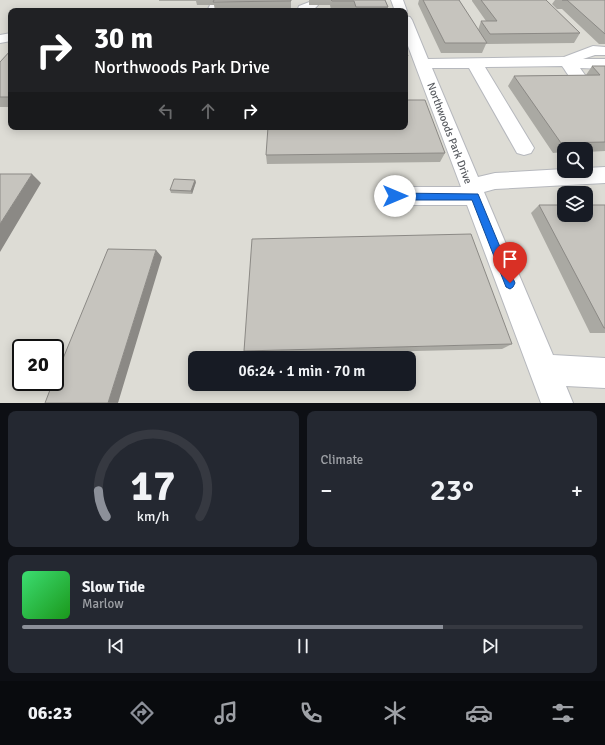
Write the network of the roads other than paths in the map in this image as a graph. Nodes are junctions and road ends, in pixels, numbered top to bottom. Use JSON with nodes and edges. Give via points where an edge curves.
{"nodes":[{"id":1,"x":408,"y":27,"type":"edge"},
{"id":2,"x":605,"y":51,"type":"edge"},
{"id":3,"x":566,"y":61,"type":"junction"},
{"id":4,"x":423,"y":64,"type":"junction"},
{"id":5,"x":475,"y":64,"type":"junction"},
{"id":6,"x":605,"y":64,"type":"edge"},
{"id":7,"x":582,"y":82,"type":"edge"},
{"id":8,"x":524,"y":148,"type":"dead end"},
{"id":9,"x":605,"y":175,"type":"edge"},
{"id":10,"x":474,"y":192,"type":"junction"},
{"id":11,"x":395,"y":196,"type":"dead end"},
{"id":12,"x":544,"y":370,"type":"junction"},
{"id":13,"x":605,"y":373,"type":"edge"},
{"id":14,"x":557,"y":403,"type":"edge"}],
"edges":[{"from":1,"to":4,"type":"street","name":"Northwoods Park Drive"},
{"from":2,"to":3,"type":"street","via":[[593,50]]},
{"from":3,"to":5,"type":"street"},
{"from":3,"to":6,"type":"street"},
{"from":3,"to":7,"type":"street"},
{"from":4,"to":5,"type":"street"},
{"from":4,"to":10,"type":"street","name":"Northwoods Park Drive"},
{"from":5,"to":8,"type":"street"},
{"from":9,"to":10,"type":"street","via":[[495,181]]},
{"from":10,"to":11,"type":"street"},
{"from":10,"to":12,"type":"street","name":"Northwoods Park Drive"},
{"from":12,"to":13,"type":"street"},
{"from":12,"to":14,"type":"street","name":"Northwoods Park Drive"}]}
